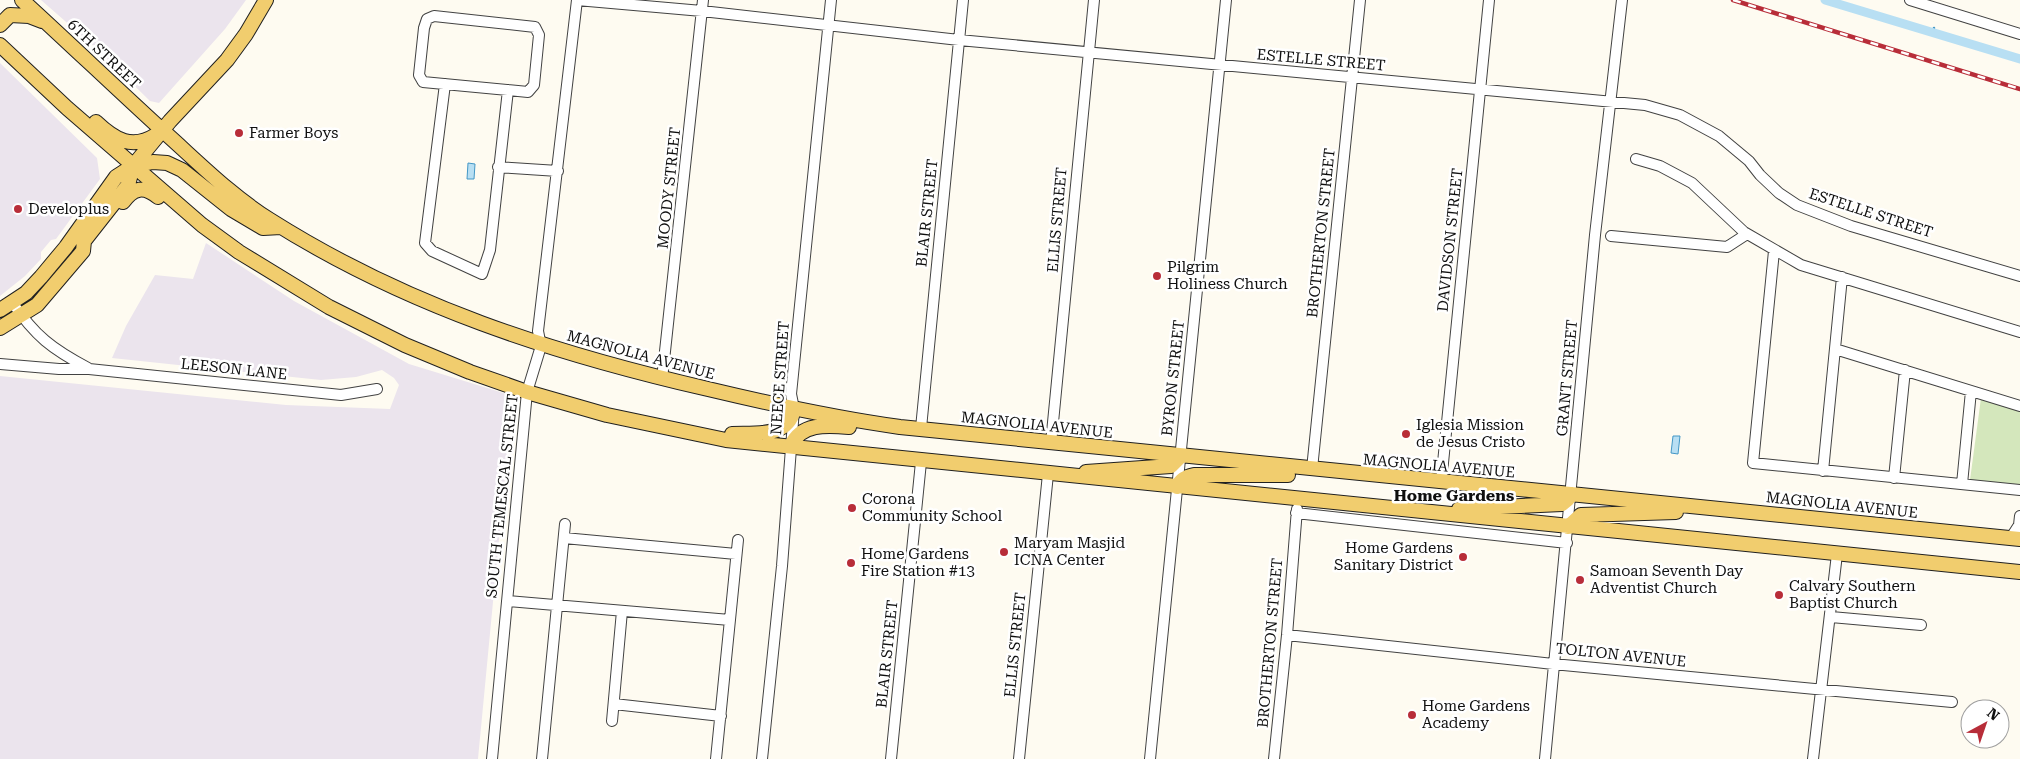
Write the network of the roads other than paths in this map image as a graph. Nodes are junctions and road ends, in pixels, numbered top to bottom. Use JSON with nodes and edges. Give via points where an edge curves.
{"nodes":[{"id":1,"x":22,"y":0,"type":"edge"},
{"id":2,"x":266,"y":0,"type":"edge"},
{"id":3,"x":577,"y":0,"type":"edge"},
{"id":4,"x":704,"y":0,"type":"edge"},
{"id":5,"x":831,"y":0,"type":"edge"},
{"id":6,"x":963,"y":0,"type":"edge"},
{"id":7,"x":1094,"y":0,"type":"edge"},
{"id":8,"x":1226,"y":0,"type":"edge"},
{"id":9,"x":1360,"y":0,"type":"edge"},
{"id":10,"x":1489,"y":0,"type":"edge"},
{"id":11,"x":1622,"y":0,"type":"edge"},
{"id":12,"x":1910,"y":0,"type":"edge"},
{"id":13,"x":702,"y":11,"type":"junction"},
{"id":14,"x":49,"y":25,"type":"junction"},
{"id":15,"x":828,"y":25,"type":"junction"},
{"id":16,"x":0,"y":26,"type":"edge"},
{"id":17,"x":2020,"y":34,"type":"edge"},
{"id":18,"x":959,"y":40,"type":"junction"},
{"id":19,"x":0,"y":45,"type":"edge"},
{"id":20,"x":1088,"y":52,"type":"junction"},
{"id":21,"x":1218,"y":65,"type":"junction"},
{"id":22,"x":30,"y":73,"type":"junction"},
{"id":23,"x":1352,"y":78,"type":"junction"},
{"id":24,"x":444,"y":84,"type":"junction"},
{"id":25,"x":508,"y":90,"type":"junction"},
{"id":26,"x":1480,"y":90,"type":"junction"},
{"id":27,"x":1610,"y":101,"type":"junction"},
{"id":28,"x":163,"y":130,"type":"junction"},
{"id":29,"x":1636,"y":159,"type":"dead end"},
{"id":30,"x":133,"y":166,"type":"junction"},
{"id":31,"x":498,"y":167,"type":"junction"},
{"id":32,"x":558,"y":171,"type":"junction"},
{"id":33,"x":202,"y":225,"type":"junction"},
{"id":34,"x":281,"y":227,"type":"junction"},
{"id":35,"x":1747,"y":234,"type":"junction"},
{"id":36,"x":1611,"y":236,"type":"dead end"},
{"id":37,"x":83,"y":251,"type":"junction"},
{"id":38,"x":1774,"y":251,"type":"junction"},
{"id":39,"x":2020,"y":276,"type":"edge"},
{"id":40,"x":1842,"y":277,"type":"junction"},
{"id":41,"x":12,"y":302,"type":"junction"},
{"id":42,"x":0,"y":310,"type":"edge"},
{"id":43,"x":21,"y":315,"type":"junction"},
{"id":44,"x":0,"y":328,"type":"edge"},
{"id":45,"x":2020,"y":332,"type":"edge"},
{"id":46,"x":541,"y":346,"type":"junction"},
{"id":47,"x":1835,"y":349,"type":"junction"},
{"id":48,"x":0,"y":364,"type":"edge"},
{"id":49,"x":89,"y":369,"type":"junction"},
{"id":50,"x":1905,"y":370,"type":"junction"},
{"id":51,"x":662,"y":379,"type":"junction"},
{"id":52,"x":377,"y":389,"type":"dead end"},
{"id":53,"x":1971,"y":390,"type":"junction"},
{"id":54,"x":527,"y":392,"type":"junction"},
{"id":55,"x":2020,"y":406,"type":"edge"},
{"id":56,"x":794,"y":409,"type":"junction"},
{"id":57,"x":900,"y":427,"type":"junction"},
{"id":58,"x":921,"y":428,"type":"junction"},
{"id":59,"x":696,"y":434,"type":"junction"},
{"id":60,"x":1051,"y":443,"type":"junction"},
{"id":61,"x":791,"y":446,"type":"junction"},
{"id":62,"x":1181,"y":456,"type":"junction"},
{"id":63,"x":921,"y":462,"type":"junction"},
{"id":64,"x":1312,"y":470,"type":"junction"},
{"id":65,"x":1823,"y":472,"type":"junction"},
{"id":66,"x":1048,"y":474,"type":"junction"},
{"id":67,"x":1894,"y":478,"type":"junction"},
{"id":68,"x":1441,"y":483,"type":"junction"},
{"id":69,"x":1962,"y":484,"type":"junction"},
{"id":70,"x":1177,"y":487,"type":"junction"},
{"id":71,"x":2020,"y":490,"type":"edge"},
{"id":72,"x":1572,"y":494,"type":"junction"},
{"id":73,"x":1297,"y":506,"type":"junction"},
{"id":74,"x":1734,"y":510,"type":"junction"},
{"id":75,"x":1411,"y":511,"type":"junction"},
{"id":76,"x":2020,"y":516,"type":"edge"},
{"id":77,"x":565,"y":524,"type":"dead end"},
{"id":78,"x":1568,"y":527,"type":"junction"},
{"id":79,"x":564,"y":538,"type":"junction"},
{"id":80,"x":2015,"y":539,"type":"edge"},
{"id":81,"x":738,"y":540,"type":"dead end"},
{"id":82,"x":1567,"y":543,"type":"junction"},
{"id":83,"x":736,"y":554,"type":"junction"},
{"id":84,"x":1837,"y":554,"type":"junction"},
{"id":85,"x":2020,"y":572,"type":"edge"},
{"id":86,"x":507,"y":601,"type":"junction"},
{"id":87,"x":557,"y":606,"type":"junction"},
{"id":88,"x":622,"y":611,"type":"junction"},
{"id":89,"x":1831,"y":617,"type":"junction"},
{"id":90,"x":730,"y":620,"type":"junction"},
{"id":91,"x":1921,"y":625,"type":"dead end"},
{"id":92,"x":1287,"y":635,"type":"junction"},
{"id":93,"x":1554,"y":664,"type":"junction"},
{"id":94,"x":1823,"y":690,"type":"junction"},
{"id":95,"x":1952,"y":702,"type":"dead end"},
{"id":96,"x":614,"y":704,"type":"junction"},
{"id":97,"x":720,"y":716,"type":"junction"},
{"id":98,"x":612,"y":721,"type":"dead end"},
{"id":99,"x":492,"y":759,"type":"edge"},
{"id":100,"x":542,"y":759,"type":"edge"},
{"id":101,"x":716,"y":759,"type":"edge"},
{"id":102,"x":762,"y":759,"type":"edge"},
{"id":103,"x":891,"y":759,"type":"edge"},
{"id":104,"x":1019,"y":759,"type":"edge"},
{"id":105,"x":1150,"y":759,"type":"edge"},
{"id":106,"x":1274,"y":759,"type":"edge"},
{"id":107,"x":1545,"y":759,"type":"edge"},
{"id":108,"x":1813,"y":759,"type":"edge"}],
"edges":[{"from":1,"to":14,"type":"main road","name":"6TH STREET"},
{"from":2,"to":28,"type":"main road","via":[[227,60]]},
{"from":3,"to":13,"type":"street","name":"ESTELLE STREET"},
{"from":3,"to":32,"type":"street","name":"SOUTH TEMESCAL STREET"},
{"from":4,"to":13,"type":"street","name":"MOODY STREET"},
{"from":5,"to":15,"type":"street","name":"NEECE STREET"},
{"from":6,"to":18,"type":"street","name":"BLAIR STREET"},
{"from":7,"to":20,"type":"street","name":"ELLIS STREET"},
{"from":8,"to":21,"type":"street","name":"BYRON STREET"},
{"from":9,"to":23,"type":"street","name":"BROTHERTON STREET"},
{"from":10,"to":26,"type":"street","name":"DAVIDSON STREET"},
{"from":11,"to":27,"type":"street","name":"GRANT STREET"},
{"from":12,"to":17,"type":"street"},
{"from":13,"to":15,"type":"street","name":"ESTELLE STREET"},
{"from":13,"to":51,"type":"street","name":"MOODY STREET"},
{"from":14,"to":16,"type":"main road","via":[[29,16],[10,16]]},
{"from":14,"to":28,"type":"main road","name":"6TH STREET"},
{"from":15,"to":18,"type":"street","name":"ESTELLE STREET"},
{"from":15,"to":56,"type":"street","name":"NEECE STREET","via":[[791,394]]},
{"from":18,"to":20,"type":"street","name":"ESTELLE STREET"},
{"from":18,"to":58,"type":"street","name":"BLAIR STREET"},
{"from":19,"to":22,"type":"main road"},
{"from":20,"to":21,"type":"street","name":"ESTELLE STREET"},
{"from":20,"to":60,"type":"street","name":"ELLIS STREET"},
{"from":21,"to":23,"type":"street","name":"ESTELLE STREET"},
{"from":21,"to":62,"type":"street","name":"BYRON STREET"},
{"from":22,"to":28,"type":"main road","via":[[61,91],[106,131],[126,142],[144,142]]},
{"from":22,"to":30,"type":"main road"},
{"from":23,"to":26,"type":"street","name":"ESTELLE STREET"},
{"from":23,"to":64,"type":"street","name":"BROTHERTON STREET"},
{"from":24,"to":25,"type":"street"},
{"from":24,"to":25,"type":"street","via":[[423,82],[419,75],[424,28],[427,19],[434,16],[535,27],[539,34],[534,85],[528,92]]},
{"from":24,"to":31,"type":"street","via":[[425,243],[432,251],[482,274],[490,250]]},
{"from":25,"to":31,"type":"street"},
{"from":26,"to":27,"type":"street","name":"ESTELLE STREET"},
{"from":26,"to":68,"type":"street","name":"DAVIDSON STREET"},
{"from":27,"to":39,"type":"street","name":"ESTELLE STREET","via":[[1645,105],[1680,115],[1702,126],[1735,148],[1760,176],[1797,205],[1851,226]]},
{"from":27,"to":72,"type":"street","name":"GRANT STREET"},
{"from":28,"to":30,"type":"main road"},
{"from":28,"to":34,"type":"main road","name":"MAGNOLIA AVENUE","via":[[215,178]]},
{"from":29,"to":35,"type":"street","via":[[1660,166],[1692,183]]},
{"from":30,"to":33,"type":"main road"},
{"from":30,"to":34,"type":"main road","via":[[167,163],[182,170],[263,228]]},
{"from":30,"to":37,"type":"main road","via":[[128,185],[84,241]]},
{"from":30,"to":41,"type":"main road","via":[[116,177],[54,262]]},
{"from":31,"to":32,"type":"street"},
{"from":32,"to":46,"type":"street","name":"SOUTH TEMESCAL STREET","via":[[538,331]]},
{"from":33,"to":37,"type":"main road","via":[[151,192],[138,189],[126,197],[92,244]]},
{"from":33,"to":54,"type":"main road","via":[[283,279],[363,324],[437,359]]},
{"from":34,"to":46,"type":"main road","name":"MAGNOLIA AVENUE","via":[[334,258],[449,312]]},
{"from":35,"to":36,"type":"street","via":[[1727,247]]},
{"from":35,"to":38,"type":"street"},
{"from":37,"to":43,"type":"main road","via":[[37,305]]},
{"from":38,"to":40,"type":"street","via":[[1802,265]]},
{"from":38,"to":65,"type":"street","via":[[1752,463]]},
{"from":40,"to":45,"type":"street"},
{"from":40,"to":47,"type":"street"},
{"from":41,"to":42,"type":"main road"},
{"from":41,"to":43,"type":"street","name":"LEESON LANE"},
{"from":43,"to":44,"type":"main road"},
{"from":43,"to":49,"type":"street","name":"LEESON LANE","via":[[39,337]]},
{"from":46,"to":51,"type":"main road","name":"MAGNOLIA AVENUE"},
{"from":46,"to":54,"type":"street","name":"SOUTH TEMESCAL STREET"},
{"from":47,"to":50,"type":"street"},
{"from":47,"to":65,"type":"street"},
{"from":48,"to":49,"type":"street","name":"LEESON LANE"},
{"from":49,"to":52,"type":"street","name":"LEESON LANE","via":[[341,395]]},
{"from":50,"to":53,"type":"street"},
{"from":50,"to":67,"type":"street"},
{"from":51,"to":56,"type":"main road","name":"MAGNOLIA AVENUE"},
{"from":53,"to":55,"type":"street"},
{"from":53,"to":69,"type":"street"},
{"from":54,"to":59,"type":"main road","via":[[607,415]]},
{"from":54,"to":86,"type":"street","name":"SOUTH TEMESCAL STREET"},
{"from":56,"to":57,"type":"main road","name":"MAGNOLIA AVENUE"},
{"from":56,"to":59,"type":"main road","via":[[790,422],[779,430]]},
{"from":56,"to":61,"type":"street","name":"NEECE STREET"},
{"from":57,"to":58,"type":"main road","name":"MAGNOLIA AVENUE"},
{"from":57,"to":61,"type":"main road","via":[[806,429],[796,436]]},
{"from":58,"to":60,"type":"main road","name":"MAGNOLIA AVENUE"},
{"from":59,"to":61,"type":"main road"},
{"from":60,"to":62,"type":"main road","name":"MAGNOLIA AVENUE"},
{"from":61,"to":63,"type":"main road"},
{"from":61,"to":102,"type":"street","name":"NEECE STREET"},
{"from":62,"to":64,"type":"main road","name":"MAGNOLIA AVENUE"},
{"from":62,"to":66,"type":"main road","via":[[1171,466]]},
{"from":62,"to":70,"type":"street","name":"BYRON STREET"},
{"from":63,"to":66,"type":"main road"},
{"from":63,"to":103,"type":"street","name":"BLAIR STREET"},
{"from":64,"to":68,"type":"main road","name":"MAGNOLIA AVENUE"},
{"from":64,"to":70,"type":"main road","via":[[1299,475],[1194,475],[1180,481]]},
{"from":65,"to":67,"type":"street"},
{"from":66,"to":70,"type":"main road"},
{"from":66,"to":104,"type":"street","name":"ELLIS STREET"},
{"from":67,"to":69,"type":"street"},
{"from":68,"to":72,"type":"main road","name":"MAGNOLIA AVENUE"},
{"from":69,"to":71,"type":"street"},
{"from":70,"to":73,"type":"main road"},
{"from":70,"to":105,"type":"street","name":"BYRON STREET"},
{"from":72,"to":74,"type":"main road","name":"MAGNOLIA AVENUE"},
{"from":72,"to":75,"type":"main road","via":[[1562,504]]},
{"from":72,"to":78,"type":"street","name":"GRANT STREET"},
{"from":73,"to":75,"type":"main road"},
{"from":73,"to":82,"type":"street"},
{"from":73,"to":92,"type":"street","name":"BROTHERTON STREET"},
{"from":74,"to":78,"type":"main road","via":[[1581,515]]},
{"from":74,"to":80,"type":"main road","name":"MAGNOLIA AVENUE"},
{"from":75,"to":78,"type":"main road"},
{"from":76,"to":80,"type":"street"},
{"from":77,"to":79,"type":"street"},
{"from":78,"to":82,"type":"street","name":"GRANT STREET"},
{"from":78,"to":84,"type":"main road"},
{"from":79,"to":83,"type":"street"},
{"from":79,"to":87,"type":"street"},
{"from":81,"to":83,"type":"street"},
{"from":82,"to":93,"type":"street","name":"GRANT STREET"},
{"from":83,"to":90,"type":"street"},
{"from":84,"to":85,"type":"main road"},
{"from":84,"to":89,"type":"street"},
{"from":86,"to":87,"type":"street"},
{"from":86,"to":99,"type":"street","name":"SOUTH TEMESCAL STREET"},
{"from":87,"to":88,"type":"street"},
{"from":87,"to":100,"type":"street"},
{"from":88,"to":90,"type":"street"},
{"from":88,"to":96,"type":"street"},
{"from":89,"to":91,"type":"street"},
{"from":89,"to":94,"type":"street"},
{"from":90,"to":97,"type":"street"},
{"from":92,"to":93,"type":"street","name":"TOLTON AVENUE"},
{"from":92,"to":106,"type":"street","name":"BROTHERTON STREET"},
{"from":93,"to":94,"type":"street","name":"TOLTON AVENUE"},
{"from":93,"to":107,"type":"street","name":"GRANT STREET"},
{"from":94,"to":95,"type":"street","name":"TOLTON AVENUE"},
{"from":94,"to":108,"type":"street"},
{"from":96,"to":97,"type":"street"},
{"from":96,"to":98,"type":"street"},
{"from":97,"to":101,"type":"street"}]}
